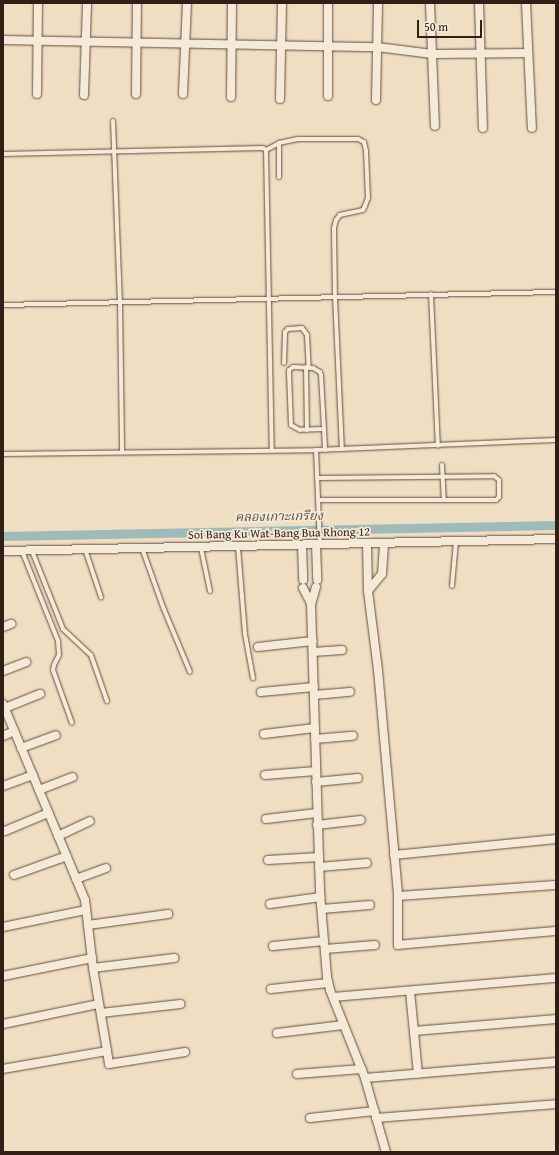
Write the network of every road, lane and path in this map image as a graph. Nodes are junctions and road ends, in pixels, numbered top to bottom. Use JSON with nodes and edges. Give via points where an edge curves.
{"nodes":[{"id":1,"x":38,"y":3,"type":"edge"},
{"id":2,"x":87,"y":3,"type":"edge"},
{"id":3,"x":137,"y":3,"type":"edge"},
{"id":4,"x":187,"y":3,"type":"edge"},
{"id":5,"x":232,"y":3,"type":"edge"},
{"id":6,"x":282,"y":3,"type":"edge"},
{"id":7,"x":328,"y":3,"type":"edge"},
{"id":8,"x":378,"y":3,"type":"edge"},
{"id":9,"x":430,"y":3,"type":"edge"},
{"id":10,"x":479,"y":3,"type":"edge"},
{"id":11,"x":526,"y":3,"type":"edge"},
{"id":12,"x":3,"y":40,"type":"edge"},
{"id":13,"x":38,"y":40,"type":"junction"},
{"id":14,"x":86,"y":41,"type":"junction"},
{"id":15,"x":136,"y":41,"type":"junction"},
{"id":16,"x":184,"y":44,"type":"junction"},
{"id":17,"x":232,"y":44,"type":"junction"},
{"id":18,"x":280,"y":45,"type":"junction"},
{"id":19,"x":328,"y":46,"type":"junction"},
{"id":20,"x":377,"y":47,"type":"junction"},
{"id":21,"x":528,"y":53,"type":"junction"},
{"id":22,"x":433,"y":54,"type":"junction"},
{"id":23,"x":481,"y":54,"type":"junction"},
{"id":24,"x":37,"y":94,"type":"dead end"},
{"id":25,"x":136,"y":94,"type":"dead end"},
{"id":26,"x":183,"y":94,"type":"dead end"},
{"id":27,"x":84,"y":95,"type":"dead end"},
{"id":28,"x":231,"y":96,"type":"dead end"},
{"id":29,"x":328,"y":96,"type":"dead end"},
{"id":30,"x":280,"y":98,"type":"dead end"},
{"id":31,"x":376,"y":100,"type":"dead end"},
{"id":32,"x":113,"y":121,"type":"dead end"},
{"id":33,"x":435,"y":126,"type":"dead end"},
{"id":34,"x":483,"y":128,"type":"dead end"},
{"id":35,"x":532,"y":128,"type":"dead end"},
{"id":36,"x":279,"y":143,"type":"junction"},
{"id":37,"x":266,"y":150,"type":"junction"},
{"id":38,"x":115,"y":152,"type":"junction"},
{"id":39,"x":3,"y":154,"type":"edge"},
{"id":40,"x":279,"y":177,"type":"dead end"},
{"id":41,"x":556,"y":292,"type":"edge"},
{"id":42,"x":431,"y":294,"type":"junction"},
{"id":43,"x":335,"y":297,"type":"junction"},
{"id":44,"x":269,"y":299,"type":"junction"},
{"id":45,"x":120,"y":302,"type":"junction"},
{"id":46,"x":3,"y":305,"type":"edge"},
{"id":47,"x":284,"y":363,"type":"dead end"},
{"id":48,"x":307,"y":367,"type":"junction"},
{"id":49,"x":324,"y":429,"type":"junction"},
{"id":50,"x":307,"y":430,"type":"junction"},
{"id":51,"x":556,"y":440,"type":"edge"},
{"id":52,"x":438,"y":446,"type":"junction"},
{"id":53,"x":342,"y":449,"type":"junction"},
{"id":54,"x":272,"y":450,"type":"junction"},
{"id":55,"x":316,"y":450,"type":"junction"},
{"id":56,"x":325,"y":450,"type":"junction"},
{"id":57,"x":122,"y":452,"type":"junction"},
{"id":58,"x":3,"y":454,"type":"edge"},
{"id":59,"x":442,"y":465,"type":"dead end"},
{"id":60,"x":443,"y":477,"type":"junction"},
{"id":61,"x":317,"y":478,"type":"junction"},
{"id":62,"x":318,"y":500,"type":"junction"},
{"id":63,"x":444,"y":500,"type":"junction"},
{"id":64,"x":556,"y":539,"type":"edge"},
{"id":65,"x":456,"y":541,"type":"junction"},
{"id":66,"x":367,"y":543,"type":"junction"},
{"id":67,"x":384,"y":543,"type":"junction"},
{"id":68,"x":318,"y":544,"type":"junction"},
{"id":69,"x":302,"y":545,"type":"junction"},
{"id":70,"x":142,"y":547,"type":"junction"},
{"id":71,"x":238,"y":547,"type":"junction"},
{"id":72,"x":201,"y":548,"type":"junction"},
{"id":73,"x":85,"y":549,"type":"junction"},
{"id":74,"x":32,"y":550,"type":"junction"},
{"id":75,"x":3,"y":551,"type":"edge"},
{"id":76,"x":22,"y":551,"type":"junction"},
{"id":77,"x":452,"y":586,"type":"dead end"},
{"id":78,"x":210,"y":591,"type":"dead end"},
{"id":79,"x":368,"y":591,"type":"junction"},
{"id":80,"x":101,"y":597,"type":"dead end"},
{"id":81,"x":311,"y":604,"type":"junction"},
{"id":82,"x":313,"y":641,"type":"junction"},
{"id":83,"x":258,"y":647,"type":"dead end"},
{"id":84,"x":342,"y":650,"type":"dead end"},
{"id":85,"x":313,"y":652,"type":"junction"},
{"id":86,"x":26,"y":662,"type":"dead end"},
{"id":87,"x":3,"y":671,"type":"edge"},
{"id":88,"x":190,"y":672,"type":"dead end"},
{"id":89,"x":253,"y":678,"type":"dead end"},
{"id":90,"x":314,"y":691,"type":"junction"},
{"id":91,"x":261,"y":692,"type":"dead end"},
{"id":92,"x":350,"y":692,"type":"dead end"},
{"id":93,"x":40,"y":694,"type":"dead end"},
{"id":94,"x":108,"y":701,"type":"dead end"},
{"id":95,"x":4,"y":706,"type":"edge"},
{"id":96,"x":72,"y":723,"type":"dead end"},
{"id":97,"x":315,"y":728,"type":"junction"},
{"id":98,"x":14,"y":731,"type":"junction"},
{"id":99,"x":264,"y":734,"type":"dead end"},
{"id":100,"x":56,"y":735,"type":"dead end"},
{"id":101,"x":3,"y":736,"type":"edge"},
{"id":102,"x":353,"y":736,"type":"dead end"},
{"id":103,"x":315,"y":739,"type":"junction"},
{"id":104,"x":21,"y":748,"type":"junction"},
{"id":105,"x":316,"y":771,"type":"junction"},
{"id":106,"x":33,"y":775,"type":"junction"},
{"id":107,"x":266,"y":775,"type":"dead end"},
{"id":108,"x":73,"y":777,"type":"dead end"},
{"id":109,"x":358,"y":778,"type":"dead end"},
{"id":110,"x":316,"y":782,"type":"junction"},
{"id":111,"x":3,"y":786,"type":"edge"},
{"id":112,"x":39,"y":790,"type":"junction"},
{"id":113,"x":48,"y":813,"type":"junction"},
{"id":114,"x":317,"y":813,"type":"junction"},
{"id":115,"x":266,"y":819,"type":"dead end"},
{"id":116,"x":361,"y":820,"type":"dead end"},
{"id":117,"x":90,"y":822,"type":"dead end"},
{"id":118,"x":318,"y":825,"type":"junction"},
{"id":119,"x":5,"y":831,"type":"dead end"},
{"id":120,"x":58,"y":836,"type":"junction"},
{"id":121,"x":556,"y":839,"type":"edge"},
{"id":122,"x":394,"y":855,"type":"junction"},
{"id":123,"x":67,"y":856,"type":"junction"},
{"id":124,"x":319,"y":857,"type":"junction"},
{"id":125,"x":268,"y":860,"type":"dead end"},
{"id":126,"x":367,"y":863,"type":"dead end"},
{"id":127,"x":106,"y":868,"type":"dead end"},
{"id":128,"x":319,"y":868,"type":"junction"},
{"id":129,"x":14,"y":875,"type":"dead end"},
{"id":130,"x":76,"y":879,"type":"junction"},
{"id":131,"x":556,"y":885,"type":"edge"},
{"id":132,"x":398,"y":896,"type":"junction"},
{"id":133,"x":321,"y":897,"type":"junction"},
{"id":134,"x":270,"y":904,"type":"dead end"},
{"id":135,"x":370,"y":905,"type":"dead end"},
{"id":136,"x":322,"y":909,"type":"junction"},
{"id":137,"x":86,"y":910,"type":"junction"},
{"id":138,"x":168,"y":914,"type":"dead end"},
{"id":139,"x":88,"y":925,"type":"junction"},
{"id":140,"x":3,"y":927,"type":"edge"},
{"id":141,"x":556,"y":931,"type":"edge"},
{"id":142,"x":324,"y":940,"type":"junction"},
{"id":143,"x":375,"y":945,"type":"dead end"},
{"id":144,"x":273,"y":946,"type":"dead end"},
{"id":145,"x":325,"y":949,"type":"junction"},
{"id":146,"x":92,"y":958,"type":"junction"},
{"id":147,"x":174,"y":958,"type":"dead end"},
{"id":148,"x":93,"y":968,"type":"junction"},
{"id":149,"x":3,"y":976,"type":"edge"},
{"id":150,"x":556,"y":978,"type":"edge"},
{"id":151,"x":328,"y":983,"type":"junction"},
{"id":152,"x":271,"y":989,"type":"dead end"},
{"id":153,"x":410,"y":991,"type":"junction"},
{"id":154,"x":333,"y":997,"type":"junction"},
{"id":155,"x":99,"y":1004,"type":"junction"},
{"id":156,"x":180,"y":1004,"type":"dead end"},
{"id":157,"x":100,"y":1013,"type":"junction"},
{"id":158,"x":556,"y":1019,"type":"edge"},
{"id":159,"x":3,"y":1024,"type":"edge"},
{"id":160,"x":344,"y":1025,"type":"junction"},
{"id":161,"x":414,"y":1031,"type":"junction"},
{"id":162,"x":277,"y":1033,"type":"dead end"},
{"id":163,"x":107,"y":1051,"type":"junction"},
{"id":164,"x":185,"y":1052,"type":"dead end"},
{"id":165,"x":556,"y":1062,"type":"edge"},
{"id":166,"x":3,"y":1069,"type":"edge"},
{"id":167,"x":362,"y":1069,"type":"junction"},
{"id":168,"x":297,"y":1074,"type":"dead end"},
{"id":169,"x":418,"y":1074,"type":"junction"},
{"id":170,"x":365,"y":1078,"type":"junction"},
{"id":171,"x":556,"y":1104,"type":"edge"},
{"id":172,"x":376,"y":1114,"type":"junction"},
{"id":173,"x":310,"y":1118,"type":"dead end"},
{"id":174,"x":386,"y":1152,"type":"edge"}],
"edges":[{"from":1,"to":13,"type":"street"},
{"from":2,"to":14,"type":"street"},
{"from":3,"to":15,"type":"street"},
{"from":4,"to":16,"type":"street"},
{"from":5,"to":17,"type":"street"},
{"from":6,"to":18,"type":"street"},
{"from":7,"to":19,"type":"street"},
{"from":8,"to":20,"type":"street"},
{"from":9,"to":22,"type":"street"},
{"from":10,"to":23,"type":"street"},
{"from":11,"to":21,"type":"street"},
{"from":12,"to":13,"type":"street"},
{"from":13,"to":14,"type":"street"},
{"from":13,"to":24,"type":"street"},
{"from":14,"to":15,"type":"street"},
{"from":14,"to":27,"type":"street"},
{"from":15,"to":16,"type":"street"},
{"from":15,"to":25,"type":"street"},
{"from":16,"to":17,"type":"street"},
{"from":16,"to":26,"type":"street"},
{"from":17,"to":18,"type":"street"},
{"from":17,"to":28,"type":"street"},
{"from":18,"to":19,"type":"street"},
{"from":18,"to":30,"type":"street"},
{"from":19,"to":20,"type":"street"},
{"from":19,"to":29,"type":"street"},
{"from":20,"to":22,"type":"street"},
{"from":20,"to":31,"type":"street"},
{"from":21,"to":23,"type":"street"},
{"from":21,"to":35,"type":"street"},
{"from":22,"to":23,"type":"street"},
{"from":22,"to":33,"type":"street"},
{"from":23,"to":34,"type":"street"},
{"from":32,"to":38,"type":"lane"},
{"from":36,"to":37,"type":"lane"},
{"from":36,"to":40,"type":"lane"},
{"from":36,"to":43,"type":"lane","via":[[298,139],[358,139],[365,144],[368,198],[363,210],[340,215],[334,228]]},
{"from":37,"to":38,"type":"lane","via":[[263,148]]},
{"from":37,"to":44,"type":"lane"},
{"from":38,"to":39,"type":"lane"},
{"from":38,"to":45,"type":"lane"},
{"from":41,"to":42,"type":"lane"},
{"from":42,"to":43,"type":"lane"},
{"from":42,"to":52,"type":"lane"},
{"from":43,"to":44,"type":"lane"},
{"from":43,"to":53,"type":"lane"},
{"from":44,"to":45,"type":"lane"},
{"from":44,"to":54,"type":"lane"},
{"from":45,"to":46,"type":"lane"},
{"from":45,"to":57,"type":"lane"},
{"from":47,"to":48,"type":"lane","via":[[285,332],[288,329],[302,328],[307,335]]},
{"from":48,"to":49,"type":"lane","via":[[320,372]]},
{"from":48,"to":50,"type":"lane"},
{"from":48,"to":50,"type":"lane","via":[[293,367],[289,374],[290,423],[296,429]]},
{"from":49,"to":50,"type":"lane"},
{"from":49,"to":56,"type":"lane"},
{"from":51,"to":52,"type":"lane"},
{"from":52,"to":53,"type":"lane"},
{"from":53,"to":56,"type":"lane"},
{"from":54,"to":55,"type":"lane"},
{"from":54,"to":57,"type":"lane"},
{"from":55,"to":56,"type":"lane"},
{"from":55,"to":61,"type":"lane"},
{"from":57,"to":58,"type":"lane"},
{"from":59,"to":60,"type":"lane"},
{"from":60,"to":61,"type":"lane"},
{"from":60,"to":63,"type":"lane"},
{"from":60,"to":63,"type":"lane","via":[[494,476],[499,480],[499,496],[496,500]]},
{"from":61,"to":62,"type":"lane"},
{"from":62,"to":63,"type":"lane"},
{"from":62,"to":68,"type":"lane"},
{"from":64,"to":65,"type":"street","name":"Soi Bang Ku Wat-Bang Bua Rhong 12"},
{"from":65,"to":67,"type":"street","name":"Soi Bang Ku Wat-Bang Bua Rhong 12"},
{"from":65,"to":77,"type":"lane"},
{"from":66,"to":67,"type":"street","name":"Soi Bang Ku Wat-Bang Bua Rhong 12"},
{"from":66,"to":68,"type":"street","name":"Soi Bang Ku Wat-Bang Bua Rhong 12"},
{"from":66,"to":79,"type":"street"},
{"from":67,"to":79,"type":"street","via":[[382,574]]},
{"from":68,"to":69,"type":"street","name":"Soi Bang Ku Wat-Bang Bua Rhong 12"},
{"from":68,"to":81,"type":"street","via":[[316,584]]},
{"from":69,"to":71,"type":"street","name":"Soi Bang Ku Wat-Bang Bua Rhong 12"},
{"from":69,"to":81,"type":"street","via":[[303,584]]},
{"from":70,"to":72,"type":"street","name":"Soi Bang Ku Wat-Bang Bua Rhong 12"},
{"from":70,"to":73,"type":"street","name":"Soi Bang Ku Wat-Bang Bua Rhong 12"},
{"from":70,"to":88,"type":"lane"},
{"from":71,"to":72,"type":"street","name":"Soi Bang Ku Wat-Bang Bua Rhong 12"},
{"from":71,"to":89,"type":"lane","via":[[245,634]]},
{"from":72,"to":78,"type":"lane"},
{"from":73,"to":74,"type":"street","name":"Soi Bang Ku Wat-Bang Bua Rhong 12"},
{"from":73,"to":80,"type":"lane"},
{"from":74,"to":76,"type":"street","name":"Soi Bang Ku Wat-Bang Bua Rhong 12"},
{"from":74,"to":94,"type":"lane","via":[[63,629],[91,656]]},
{"from":75,"to":76,"type":"street","name":"Soi Bang Ku Wat-Bang Bua Rhong 12"},
{"from":76,"to":96,"type":"lane","via":[[58,641],[59,655],[53,670]]},
{"from":79,"to":122,"type":"street","via":[[378,670]]},
{"from":81,"to":82,"type":"street"},
{"from":82,"to":83,"type":"street"},
{"from":82,"to":85,"type":"street"},
{"from":84,"to":85,"type":"street"},
{"from":85,"to":90,"type":"street"},
{"from":86,"to":87,"type":"street"},
{"from":90,"to":91,"type":"street"},
{"from":90,"to":92,"type":"street"},
{"from":90,"to":97,"type":"street"},
{"from":93,"to":95,"type":"street"},
{"from":95,"to":98,"type":"street"},
{"from":97,"to":99,"type":"street"},
{"from":97,"to":103,"type":"street"},
{"from":98,"to":101,"type":"street"},
{"from":98,"to":104,"type":"street"},
{"from":100,"to":104,"type":"street"},
{"from":102,"to":103,"type":"street"},
{"from":103,"to":105,"type":"street"},
{"from":104,"to":106,"type":"street"},
{"from":105,"to":107,"type":"street"},
{"from":105,"to":110,"type":"street"},
{"from":106,"to":111,"type":"street"},
{"from":106,"to":112,"type":"street"},
{"from":108,"to":112,"type":"street"},
{"from":109,"to":110,"type":"street"},
{"from":110,"to":114,"type":"street"},
{"from":112,"to":113,"type":"street"},
{"from":113,"to":119,"type":"street"},
{"from":113,"to":120,"type":"street"},
{"from":114,"to":115,"type":"street"},
{"from":114,"to":118,"type":"street"},
{"from":116,"to":118,"type":"street"},
{"from":117,"to":120,"type":"street"},
{"from":118,"to":124,"type":"street"},
{"from":120,"to":123,"type":"street"},
{"from":121,"to":122,"type":"street"},
{"from":122,"to":132,"type":"street"},
{"from":123,"to":129,"type":"street"},
{"from":123,"to":130,"type":"street"},
{"from":124,"to":125,"type":"street"},
{"from":124,"to":128,"type":"street"},
{"from":126,"to":128,"type":"street"},
{"from":127,"to":130,"type":"street"},
{"from":128,"to":133,"type":"street"},
{"from":130,"to":137,"type":"street","via":[[85,900]]},
{"from":131,"to":132,"type":"street"},
{"from":132,"to":141,"type":"street","via":[[398,945]]},
{"from":133,"to":134,"type":"street"},
{"from":133,"to":136,"type":"street"},
{"from":135,"to":136,"type":"street"},
{"from":136,"to":142,"type":"street"},
{"from":137,"to":139,"type":"street"},
{"from":137,"to":140,"type":"street"},
{"from":138,"to":139,"type":"street"},
{"from":139,"to":146,"type":"street"},
{"from":142,"to":144,"type":"street"},
{"from":142,"to":145,"type":"street"},
{"from":143,"to":145,"type":"street"},
{"from":145,"to":151,"type":"street"},
{"from":146,"to":148,"type":"street"},
{"from":146,"to":149,"type":"street"},
{"from":147,"to":148,"type":"street"},
{"from":148,"to":155,"type":"street"},
{"from":150,"to":153,"type":"street"},
{"from":151,"to":152,"type":"street"},
{"from":151,"to":154,"type":"street"},
{"from":153,"to":154,"type":"street"},
{"from":153,"to":161,"type":"street"},
{"from":154,"to":160,"type":"street"},
{"from":155,"to":157,"type":"street"},
{"from":155,"to":159,"type":"street"},
{"from":156,"to":157,"type":"street"},
{"from":157,"to":163,"type":"street"},
{"from":158,"to":161,"type":"street"},
{"from":160,"to":162,"type":"street"},
{"from":160,"to":167,"type":"street"},
{"from":161,"to":169,"type":"street"},
{"from":163,"to":164,"type":"street","via":[[109,1064]]},
{"from":163,"to":166,"type":"street"},
{"from":165,"to":169,"type":"street"},
{"from":167,"to":168,"type":"street"},
{"from":167,"to":170,"type":"street"},
{"from":169,"to":170,"type":"street"},
{"from":170,"to":172,"type":"street"},
{"from":171,"to":172,"type":"street"},
{"from":172,"to":173,"type":"street"},
{"from":172,"to":174,"type":"street"}]}
